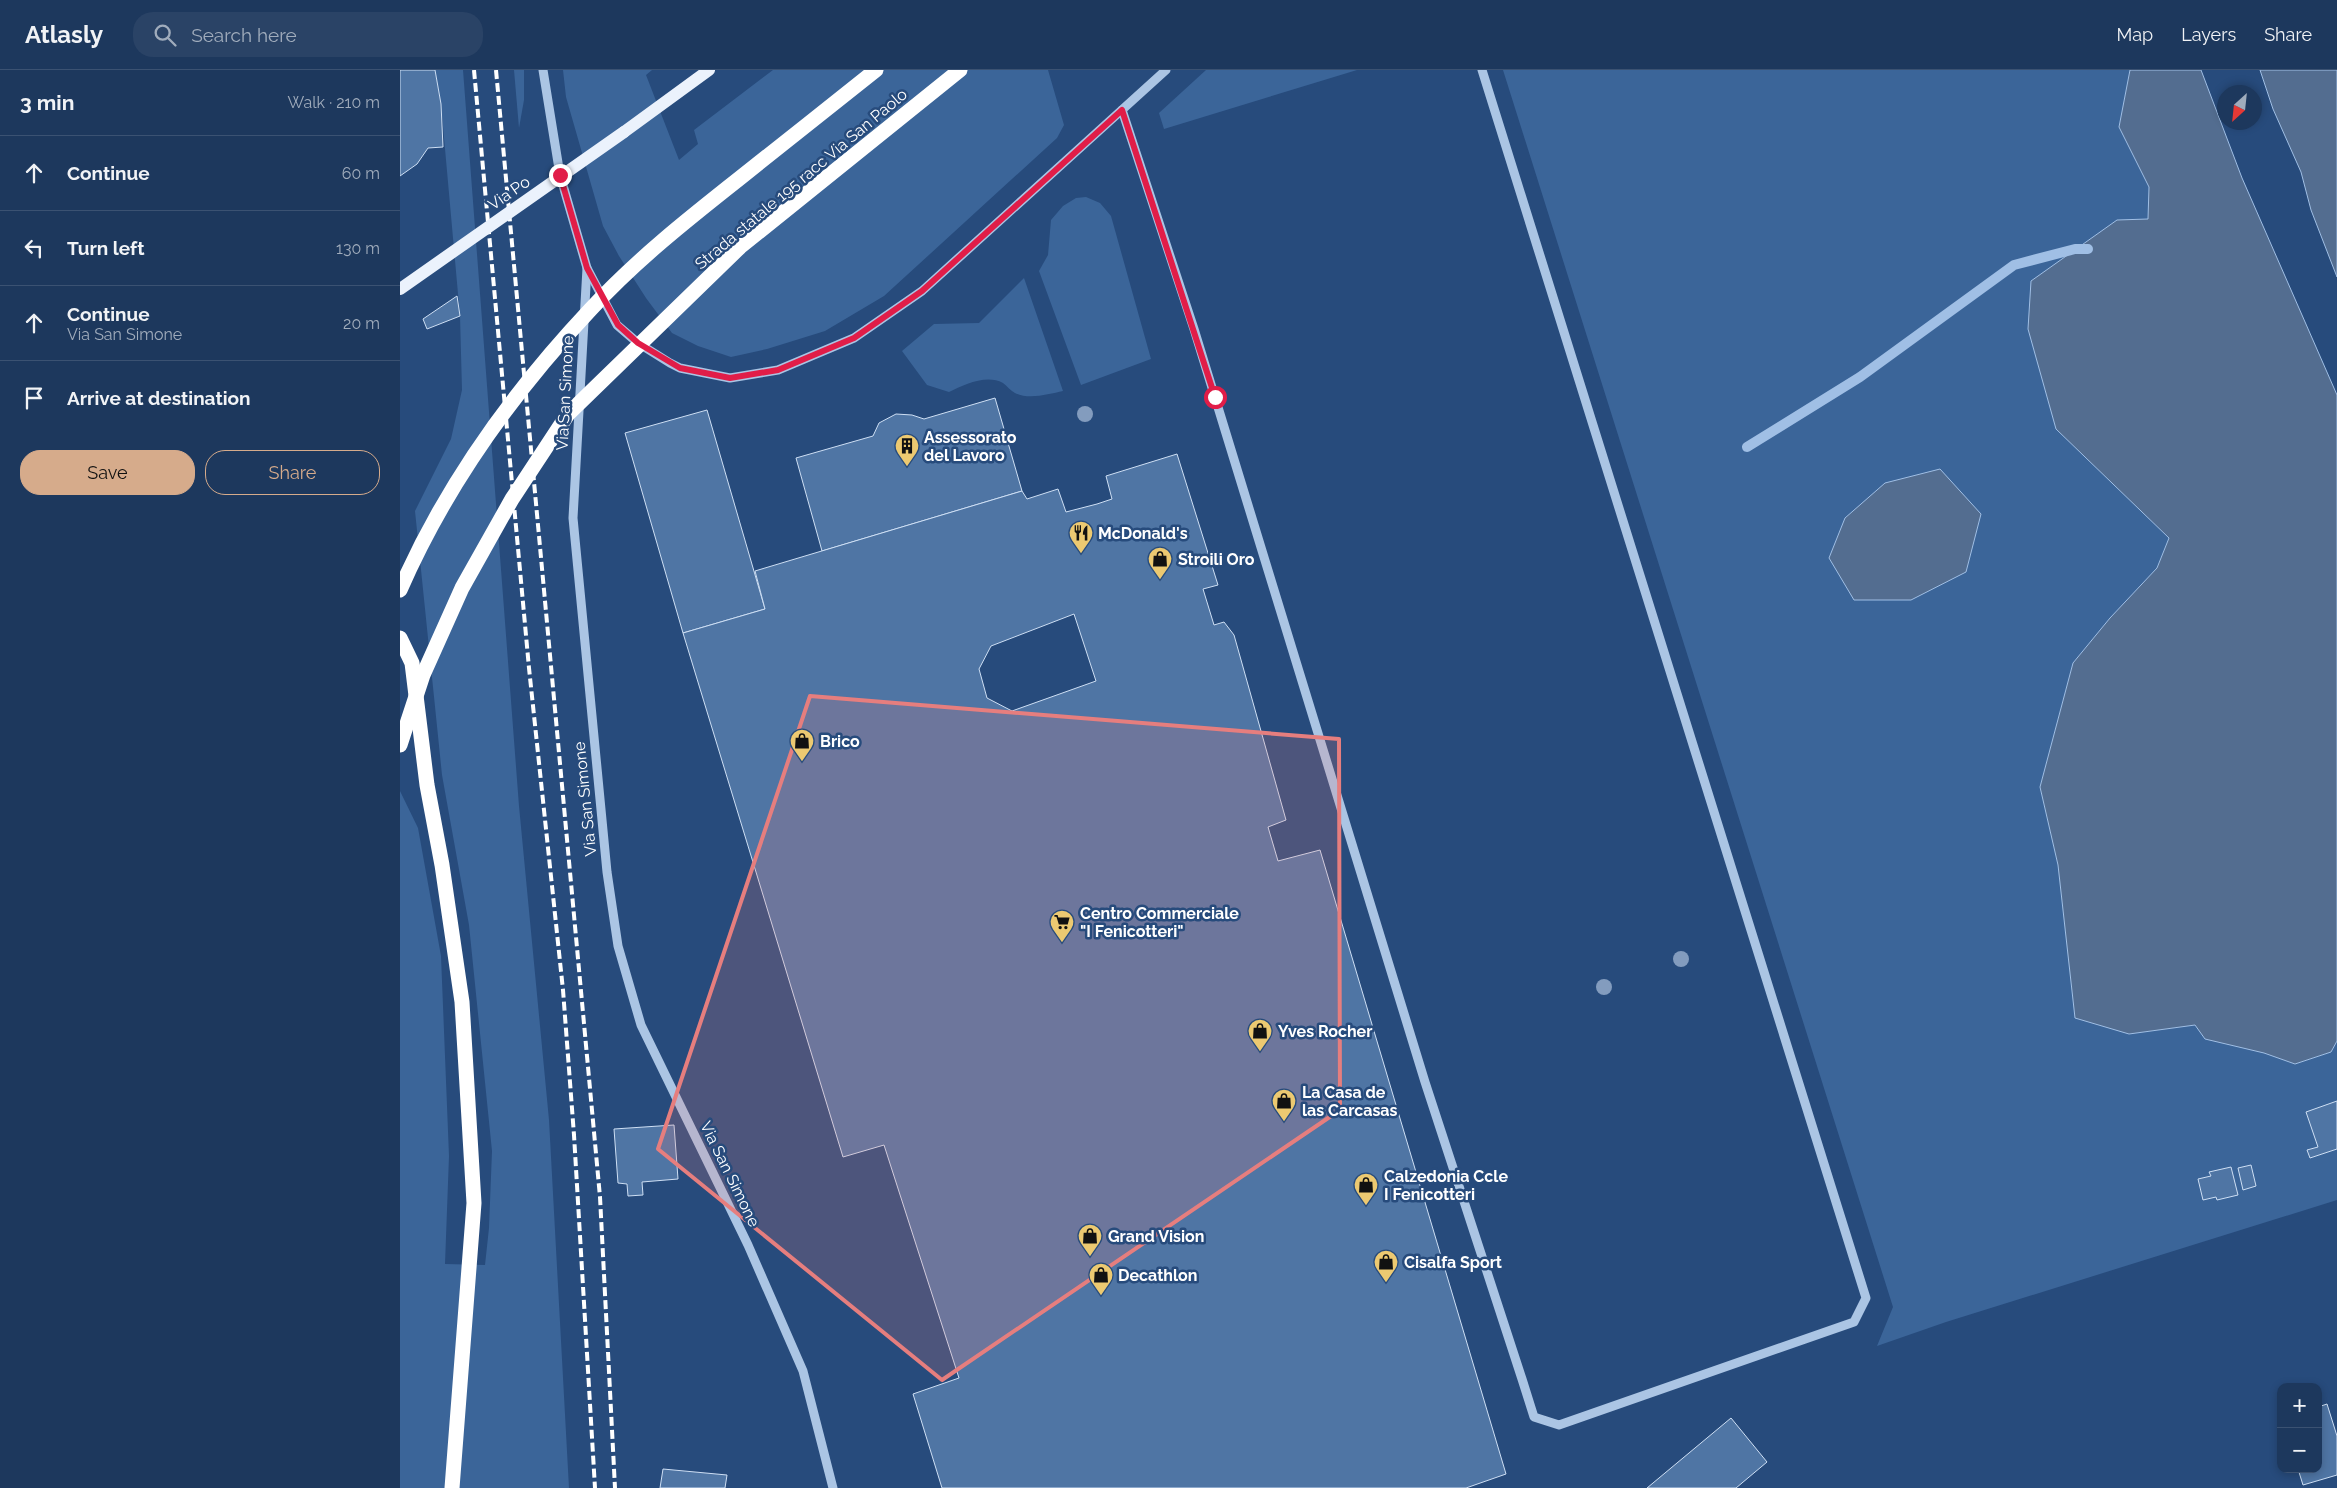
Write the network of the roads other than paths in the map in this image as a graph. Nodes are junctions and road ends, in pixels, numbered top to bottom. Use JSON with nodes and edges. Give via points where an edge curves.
{"nodes":[{"id":1,"x":543,"y":70,"type":"edge"},
{"id":2,"x":709,"y":70,"type":"edge"},
{"id":3,"x":876,"y":70,"type":"edge"},
{"id":4,"x":960,"y":70,"type":"edge"},
{"id":5,"x":1166,"y":70,"type":"edge"},
{"id":6,"x":1482,"y":70,"type":"edge"},
{"id":7,"x":1122,"y":110,"type":"junction"},
{"id":8,"x":587,"y":268,"type":"junction"},
{"id":9,"x":400,"y":288,"type":"edge"},
{"id":10,"x":400,"y":590,"type":"edge"},
{"id":11,"x":400,"y":638,"type":"edge"},
{"id":12,"x":400,"y":745,"type":"edge"},
{"id":13,"x":452,"y":1488,"type":"edge"},
{"id":14,"x":833,"y":1488,"type":"edge"}],
"edges":[{"from":1,"to":8,"type":"street","name":"Via San Simone","via":[[560,175]]},
{"from":2,"to":9,"type":"main road","name":"Via Po","bridge":true},
{"from":3,"to":10,"type":"highway","bridge":true,"via":[[689,218],[590,309],[544,362],[481,445],[440,510]]},
{"from":4,"to":12,"type":"highway","name":"Strada statale 195 racc Via San Paolo","bridge":true,"via":[[740,248],[568,414],[512,499],[462,588],[423,676]]},
{"from":5,"to":7,"type":"street"},
{"from":6,"to":7,"type":"street","via":[[1866,1298],[1854,1322],[1559,1426],[1534,1417],[1425,1082],[1194,328]]},
{"from":7,"to":8,"type":"street","via":[[922,291],[854,338],[778,370],[730,378],[670,363],[638,343],[618,325]]},
{"from":8,"to":14,"type":"street","name":"Via San Simone","via":[[573,518],[607,872],[618,946],[641,1025],[748,1245],[803,1371]]},
{"from":11,"to":13,"type":"highway","via":[[412,663],[427,784],[462,1002],[474,1203]]}]}
